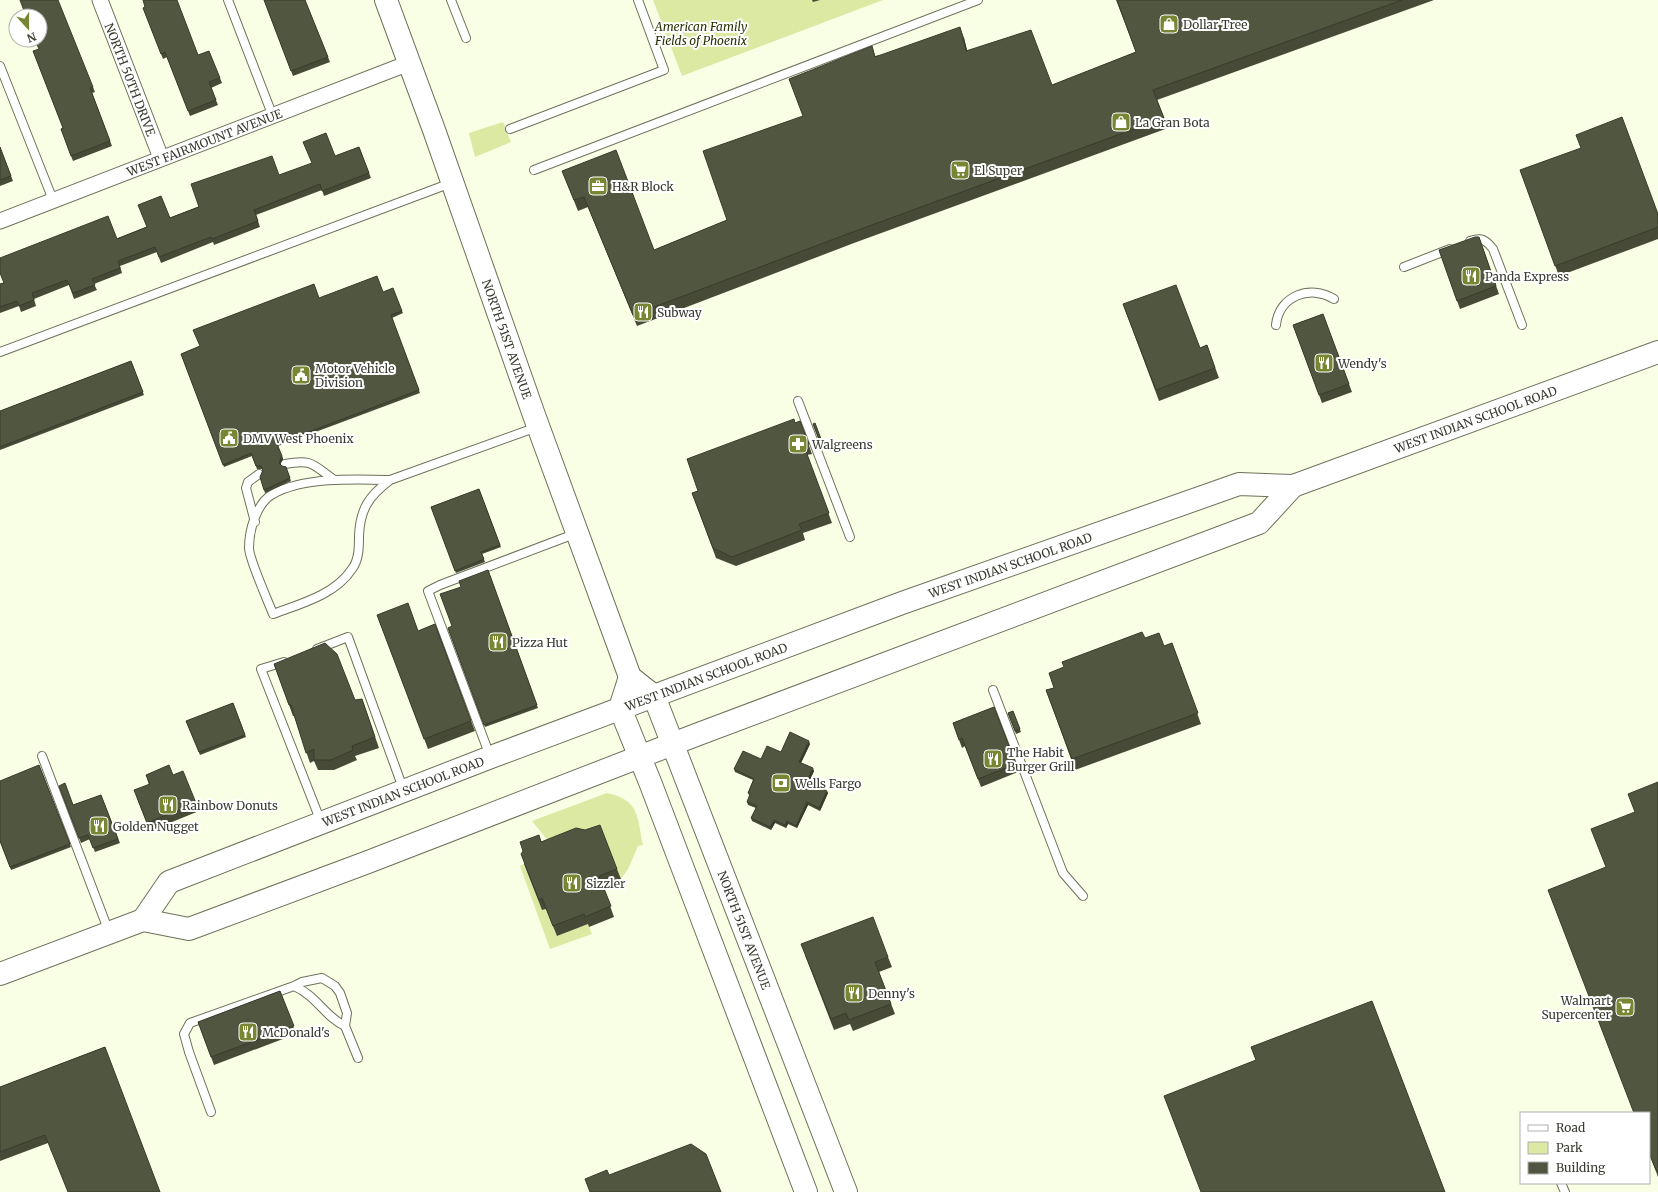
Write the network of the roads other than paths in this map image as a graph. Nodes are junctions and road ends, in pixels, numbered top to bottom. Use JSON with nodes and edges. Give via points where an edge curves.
{"nodes":[{"id":1,"x":100,"y":0,"type":"edge"},
{"id":2,"x":228,"y":0,"type":"edge"},
{"id":3,"x":386,"y":0,"type":"edge"},
{"id":4,"x":451,"y":0,"type":"edge"},
{"id":5,"x":638,"y":0,"type":"edge"},
{"id":6,"x":978,"y":0,"type":"edge"},
{"id":7,"x":466,"y":38,"type":"dead end"},
{"id":8,"x":409,"y":63,"type":"junction"},
{"id":9,"x":0,"y":66,"type":"edge"},
{"id":10,"x":272,"y":114,"type":"junction"},
{"id":11,"x":510,"y":129,"type":"dead end"},
{"id":12,"x":161,"y":158,"type":"junction"},
{"id":13,"x":534,"y":170,"type":"dead end"},
{"id":14,"x":451,"y":182,"type":"junction"},
{"id":15,"x":53,"y":200,"type":"junction"},
{"id":16,"x":0,"y":220,"type":"edge"},
{"id":17,"x":1404,"y":267,"type":"dead end"},
{"id":18,"x":1334,"y":299,"type":"dead end"},
{"id":19,"x":1276,"y":325,"type":"dead end"},
{"id":20,"x":1522,"y":325,"type":"dead end"},
{"id":21,"x":0,"y":352,"type":"edge"},
{"id":22,"x":1658,"y":352,"type":"edge"},
{"id":23,"x":798,"y":401,"type":"dead end"},
{"id":24,"x":538,"y":426,"type":"junction"},
{"id":25,"x":285,"y":464,"type":"dead end"},
{"id":26,"x":259,"y":474,"type":"dead end"},
{"id":27,"x":332,"y":479,"type":"junction"},
{"id":28,"x":390,"y":480,"type":"junction"},
{"id":29,"x":1293,"y":486,"type":"junction"},
{"id":30,"x":254,"y":522,"type":"junction"},
{"id":31,"x":577,"y":533,"type":"junction"},
{"id":32,"x":850,"y":537,"type":"dead end"},
{"id":33,"x":312,"y":651,"type":"edge"},
{"id":34,"x":290,"y":660,"type":"edge"},
{"id":35,"x":630,"y":677,"type":"junction"},
{"id":36,"x":992,"y":690,"type":"dead end"},
{"id":37,"x":654,"y":696,"type":"junction"},
{"id":38,"x":620,"y":708,"type":"junction"},
{"id":39,"x":673,"y":744,"type":"junction"},
{"id":40,"x":42,"y":756,"type":"dead end"},
{"id":41,"x":491,"y":757,"type":"junction"},
{"id":42,"x":640,"y":757,"type":"junction"},
{"id":43,"x":404,"y":791,"type":"junction"},
{"id":44,"x":322,"y":823,"type":"junction"},
{"id":45,"x":1083,"y":896,"type":"dead end"},
{"id":46,"x":143,"y":920,"type":"junction"},
{"id":47,"x":110,"y":933,"type":"junction"},
{"id":48,"x":0,"y":974,"type":"edge"},
{"id":49,"x":294,"y":986,"type":"junction"},
{"id":50,"x":345,"y":1026,"type":"junction"},
{"id":51,"x":358,"y":1058,"type":"dead end"},
{"id":52,"x":211,"y":1112,"type":"dead end"},
{"id":53,"x":806,"y":1192,"type":"edge"},
{"id":54,"x":846,"y":1192,"type":"edge"}],
"edges":[{"from":1,"to":12,"type":"street","name":"NORTH 50TH DRIVE"},
{"from":2,"to":10,"type":"lane"},
{"from":3,"to":8,"type":"main road","name":"NORTH 51ST AVENUE"},
{"from":4,"to":7,"type":"lane"},
{"from":5,"to":11,"type":"lane","via":[[664,70]]},
{"from":6,"to":13,"type":"lane"},
{"from":8,"to":10,"type":"street","name":"WEST FAIRMOUNT AVENUE"},
{"from":8,"to":14,"type":"main road","name":"NORTH 51ST AVENUE"},
{"from":9,"to":15,"type":"lane"},
{"from":10,"to":12,"type":"street","name":"WEST FAIRMOUNT AVENUE"},
{"from":12,"to":15,"type":"street","name":"WEST FAIRMOUNT AVENUE"},
{"from":14,"to":21,"type":"lane"},
{"from":14,"to":24,"type":"main road","name":"NORTH 51ST AVENUE"},
{"from":15,"to":16,"type":"street","name":"WEST FAIRMOUNT AVENUE"},
{"from":17,"to":20,"type":"lane","via":[[1468,242],[1486,240],[1493,249]]},
{"from":18,"to":19,"type":"lane","via":[[1327,294],[1316,292],[1302,293],[1288,299],[1277,315]]},
{"from":22,"to":29,"type":"main road","name":"WEST INDIAN SCHOOL ROAD"},
{"from":23,"to":32,"type":"lane"},
{"from":24,"to":28,"type":"lane"},
{"from":24,"to":31,"type":"main road","name":"NORTH 51ST AVENUE"},
{"from":25,"to":27,"type":"lane","via":[[303,461],[312,463]]},
{"from":26,"to":30,"type":"lane","via":[[248,482],[246,488]]},
{"from":27,"to":28,"type":"lane"},
{"from":27,"to":30,"type":"lane","via":[[299,485],[272,494],[259,508]]},
{"from":28,"to":30,"type":"lane","via":[[374,492],[365,508],[360,527],[359,551],[353,569],[333,588],[314,599],[273,614],[249,550]]},
{"from":29,"to":37,"type":"main road","name":"WEST INDIAN SCHOOL ROAD","via":[[1239,484],[902,603]]},
{"from":29,"to":39,"type":"main road","name":"WEST INDIAN SCHOOL ROAD","via":[[1259,523]]},
{"from":31,"to":35,"type":"main road","name":"NORTH 51ST AVENUE"},
{"from":31,"to":41,"type":"lane","via":[[429,590]]},
{"from":33,"to":43,"type":"lane","via":[[348,637]]},
{"from":34,"to":44,"type":"lane","via":[[261,669]]},
{"from":35,"to":37,"type":"main road"},
{"from":35,"to":38,"type":"main road"},
{"from":36,"to":45,"type":"lane","via":[[1063,873]]},
{"from":37,"to":38,"type":"main road","name":"WEST INDIAN SCHOOL ROAD"},
{"from":37,"to":39,"type":"main road","name":"NORTH 51ST AVENUE"},
{"from":38,"to":41,"type":"main road","name":"WEST INDIAN SCHOOL ROAD"},
{"from":38,"to":42,"type":"main road"},
{"from":39,"to":42,"type":"main road","name":"WEST INDIAN SCHOOL ROAD"},
{"from":39,"to":54,"type":"main road","name":"NORTH 51ST AVENUE"},
{"from":40,"to":47,"type":"lane"},
{"from":41,"to":43,"type":"main road","name":"WEST INDIAN SCHOOL ROAD"},
{"from":42,"to":46,"type":"main road","name":"WEST INDIAN SCHOOL ROAD","via":[[189,928]]},
{"from":42,"to":53,"type":"main road"},
{"from":43,"to":44,"type":"main road","name":"WEST INDIAN SCHOOL ROAD"},
{"from":44,"to":46,"type":"main road","name":"WEST INDIAN SCHOOL ROAD","via":[[169,882]]},
{"from":46,"to":47,"type":"main road"},
{"from":47,"to":48,"type":"main road"},
{"from":49,"to":50,"type":"lane","via":[[306,991],[335,1022]]},
{"from":49,"to":50,"type":"lane","via":[[322,978],[335,986],[347,1013]]},
{"from":49,"to":52,"type":"lane","via":[[211,1014],[190,1023],[186,1028],[184,1034],[189,1052]]},
{"from":50,"to":51,"type":"lane"}]}
